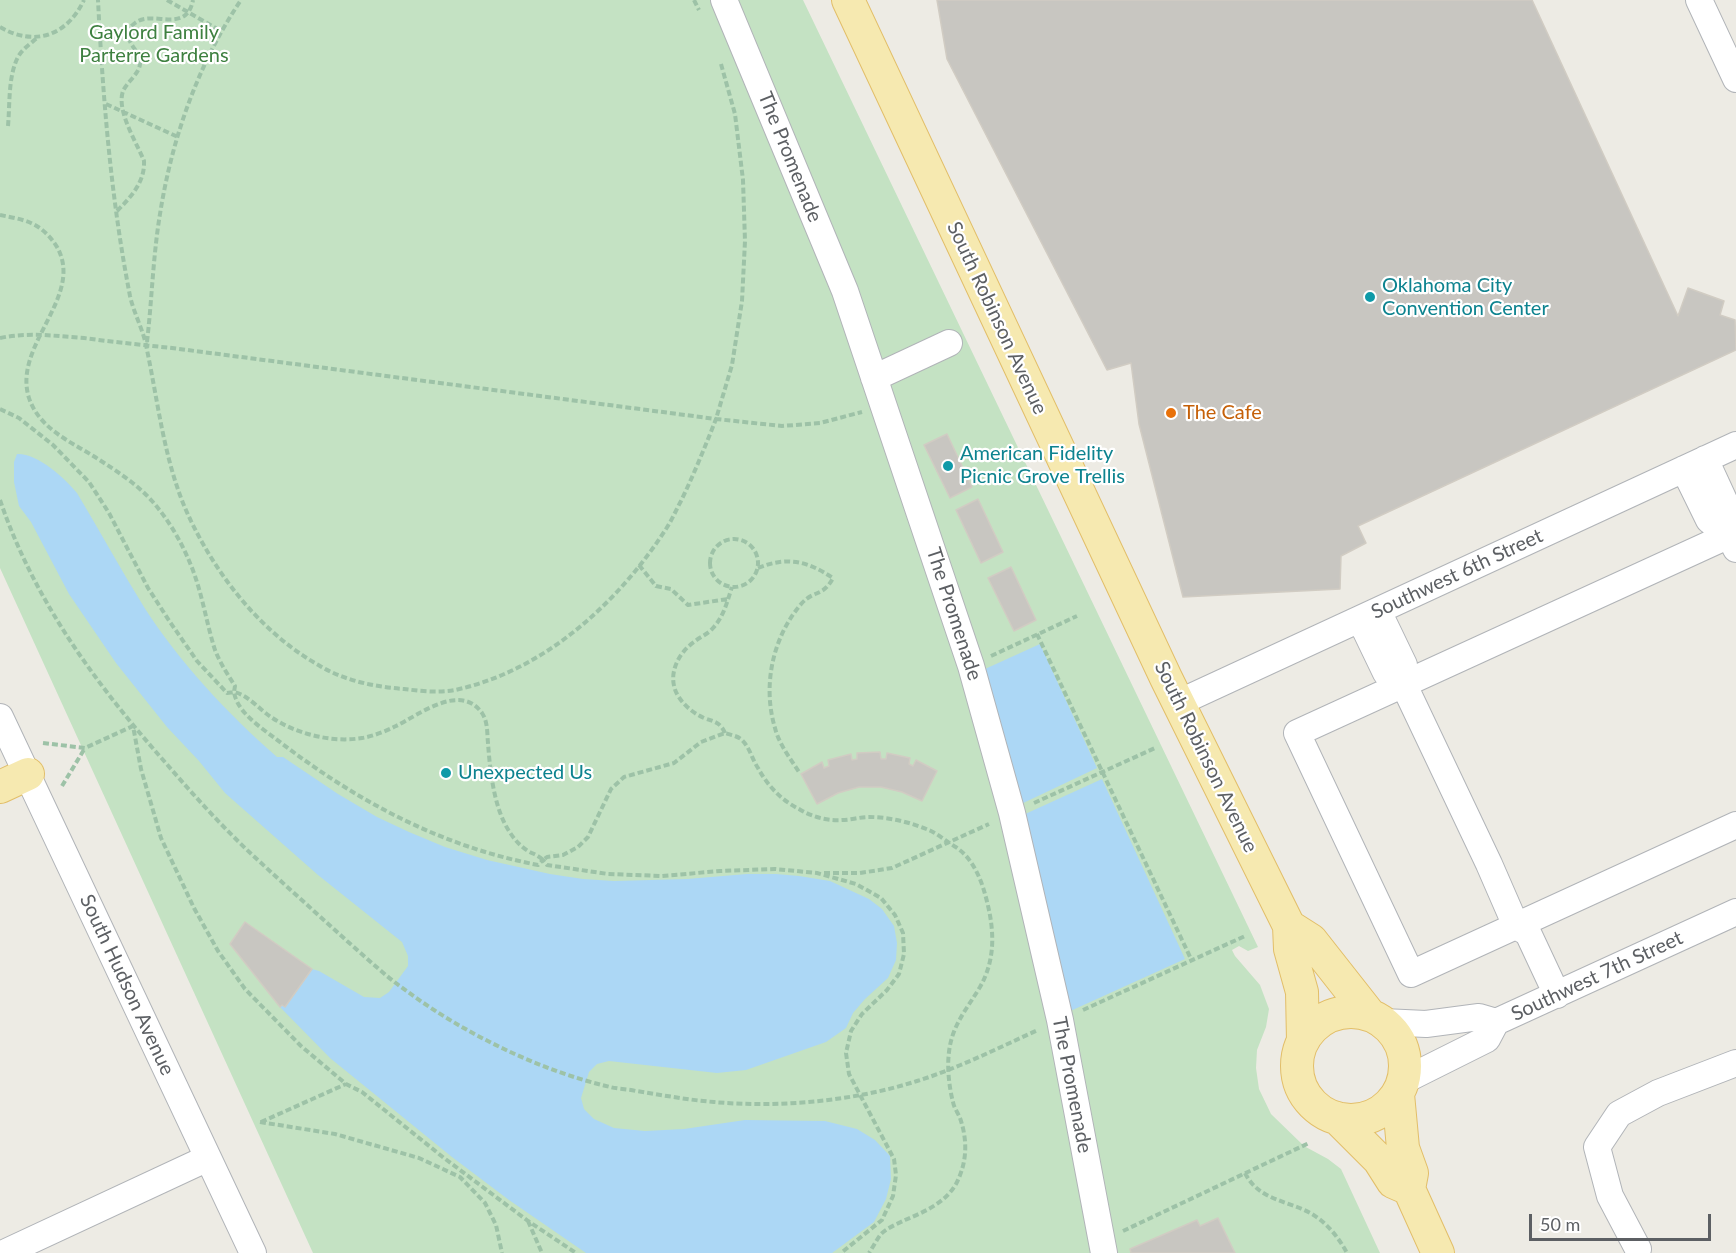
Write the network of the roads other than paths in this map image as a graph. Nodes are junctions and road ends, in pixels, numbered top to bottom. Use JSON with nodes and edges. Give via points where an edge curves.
{"nodes":[{"id":1,"x":724,"y":0,"type":"edge"},
{"id":2,"x":848,"y":0,"type":"edge"},
{"id":3,"x":1699,"y":0,"type":"edge"},
{"id":4,"x":1736,"y":79,"type":"edge"},
{"id":5,"x":949,"y":343,"type":"dead end"},
{"id":6,"x":874,"y":378,"type":"junction"},
{"id":7,"x":1736,"y":445,"type":"edge"},
{"id":8,"x":1695,"y":464,"type":"junction"},
{"id":9,"x":1734,"y":539,"type":"edge"},
{"id":10,"x":1369,"y":615,"type":"junction"},
{"id":11,"x":1404,"y":685,"type":"junction"},
{"id":12,"x":1178,"y":703,"type":"junction"},
{"id":13,"x":0,"y":717,"type":"edge"},
{"id":14,"x":28,"y":774,"type":"junction"},
{"id":15,"x":0,"y":787,"type":"edge"},
{"id":16,"x":1736,"y":825,"type":"edge"},
{"id":17,"x":1736,"y":912,"type":"edge"},
{"id":18,"x":1289,"y":926,"type":"junction"},
{"id":19,"x":1516,"y":926,"type":"junction"},
{"id":20,"x":1549,"y":998,"type":"junction"},
{"id":21,"x":1377,"y":1018,"type":"junction"},
{"id":22,"x":1496,"y":1022,"type":"junction"},
{"id":23,"x":1303,"y":1041,"type":"junction"},
{"id":24,"x":1736,"y":1063,"type":"edge"},
{"id":25,"x":1401,"y":1088,"type":"junction"},
{"id":26,"x":1337,"y":1118,"type":"junction"},
{"id":27,"x":208,"y":1158,"type":"junction"},
{"id":28,"x":1409,"y":1189,"type":"junction"},
{"id":29,"x":1103,"y":1247,"type":"edge"},
{"id":30,"x":1638,"y":1249,"type":"dead end"},
{"id":31,"x":4,"y":1253,"type":"edge"},
{"id":32,"x":253,"y":1253,"type":"edge"},
{"id":33,"x":1438,"y":1253,"type":"edge"}],
"edges":[{"from":1,"to":6,"type":"street","name":"The Promenade","via":[[845,291]]},
{"from":2,"to":12,"type":"main road","name":"South Robinson Avenue"},
{"from":3,"to":4,"type":"street"},
{"from":5,"to":6,"type":"street"},
{"from":6,"to":29,"type":"street","name":"The Promenade","via":[[972,666],[1012,813],[1060,1020]]},
{"from":7,"to":8,"type":"street","name":"Southwest 6th Street"},
{"from":8,"to":9,"type":"street","via":[[1709,520]]},
{"from":8,"to":10,"type":"street","name":"Southwest 6th Street"},
{"from":9,"to":11,"type":"street"},
{"from":10,"to":11,"type":"street","via":[[1386,673]]},
{"from":10,"to":12,"type":"street","name":"Southwest 6th Street"},
{"from":11,"to":19,"type":"street"},
{"from":11,"to":19,"type":"street","via":[[1297,733],[1411,974]]},
{"from":12,"to":18,"type":"main road","name":"South Robinson Avenue"},
{"from":13,"to":14,"type":"street","name":"South Hudson Avenue"},
{"from":14,"to":15,"type":"main road"},
{"from":14,"to":27,"type":"street","name":"South Hudson Avenue"},
{"from":16,"to":19,"type":"street"},
{"from":17,"to":20,"type":"street","name":"Southwest 7th Street"},
{"from":18,"to":21,"type":"main road","name":"South Robinson Avenue","via":[[1311,940]]},
{"from":18,"to":23,"type":"main road","name":"South Robinson Avenue","via":[[1290,950],[1302,993]]},
{"from":19,"to":20,"type":"street","via":[[1528,933]]},
{"from":20,"to":22,"type":"street","name":"Southwest 7th Street"},
{"from":21,"to":22,"type":"street","name":"Southwest 7th Street","via":[[1426,1024],[1479,1017]]},
{"from":21,"to":23,"type":"main road","via":[[1355,1012],[1339,1013],[1322,1020]]},
{"from":21,"to":25,"type":"main road","via":[[1403,1048],[1406,1066]]},
{"from":22,"to":25,"type":"street","via":[[1487,1038]]},
{"from":23,"to":26,"type":"main road","via":[[1297,1072],[1301,1088],[1323,1112]]},
{"from":24,"to":30,"type":"street","via":[[1658,1093],[1619,1114],[1597,1147],[1610,1196]]},
{"from":25,"to":26,"type":"main road","via":[[1387,1107],[1373,1115],[1354,1120]]},
{"from":25,"to":28,"type":"main road","via":[[1403,1148],[1412,1173]]},
{"from":26,"to":28,"type":"main road","via":[[1379,1160],[1394,1182]]},
{"from":27,"to":31,"type":"street"},
{"from":27,"to":32,"type":"street","name":"South Hudson Avenue"},
{"from":28,"to":33,"type":"main road"}]}
